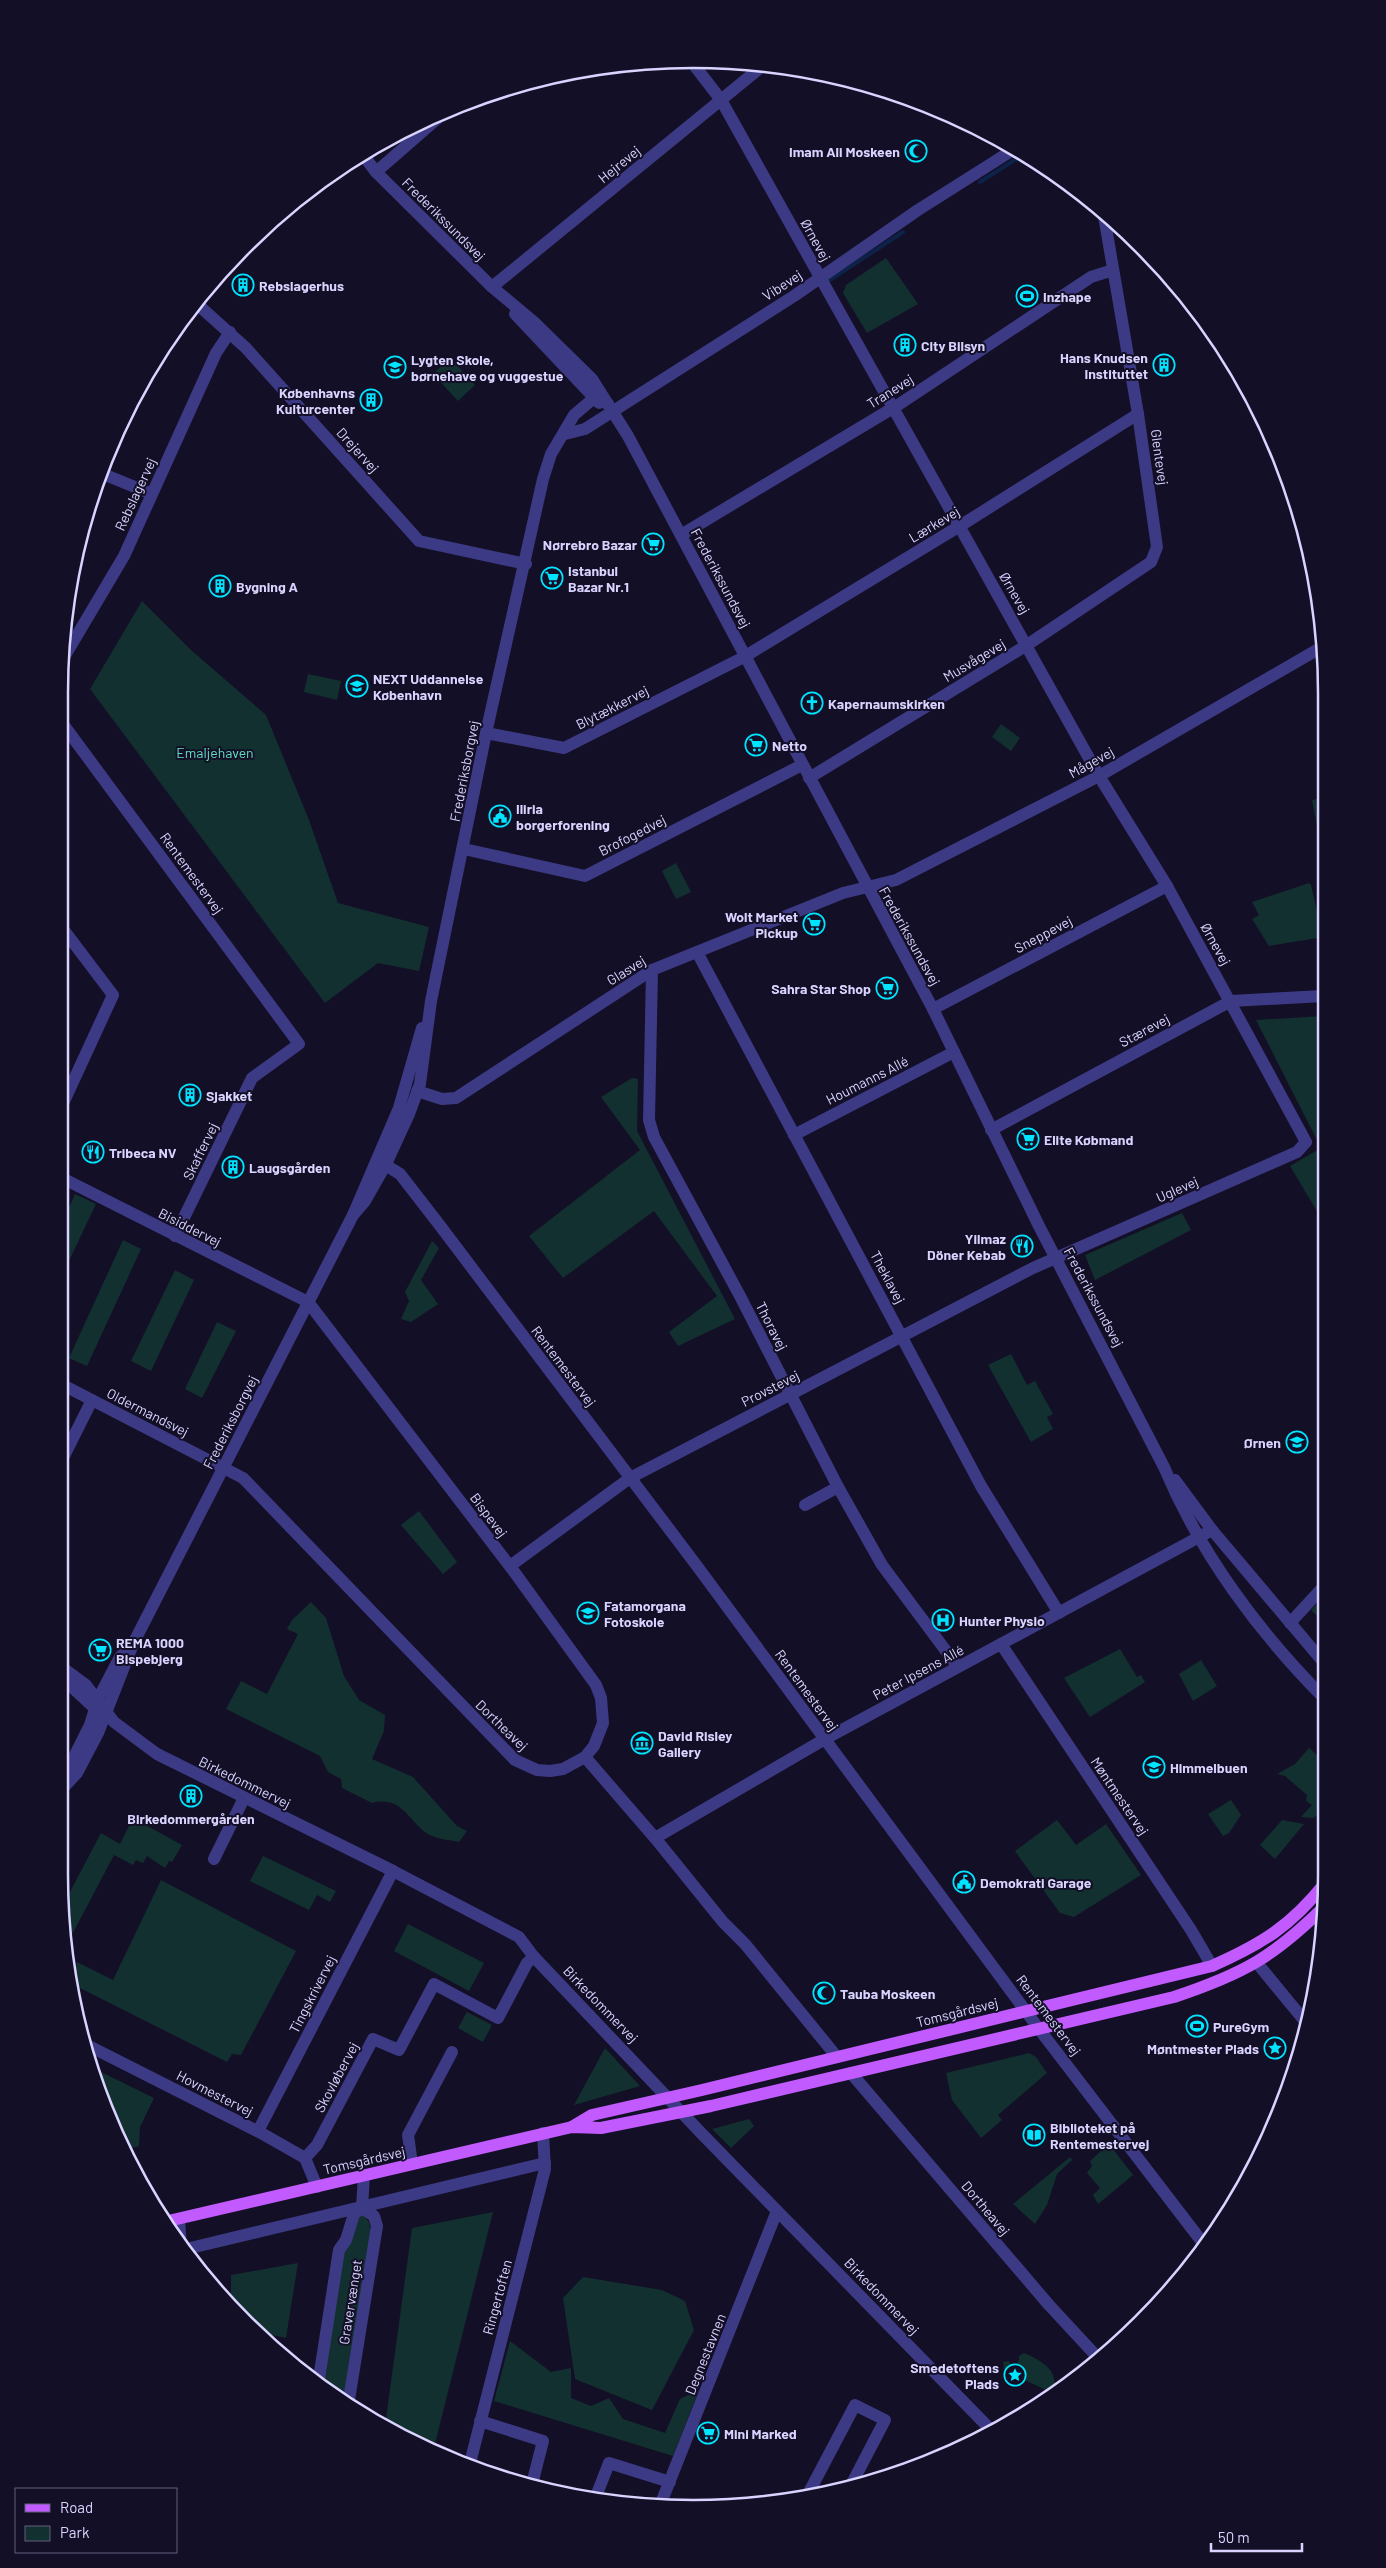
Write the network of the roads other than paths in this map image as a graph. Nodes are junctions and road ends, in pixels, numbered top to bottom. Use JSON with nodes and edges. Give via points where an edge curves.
{"nodes":[{"id":1,"x":696,"y":68,"type":"edge"},
{"id":2,"x":756,"y":71,"type":"edge"},
{"id":3,"x":721,"y":100,"type":"junction"},
{"id":4,"x":430,"y":126,"type":"edge"},
{"id":5,"x":1009,"y":153,"type":"edge"},
{"id":6,"x":366,"y":160,"type":"edge"},
{"id":7,"x":362,"y":163,"type":"edge"},
{"id":8,"x":376,"y":172,"type":"junction"},
{"id":9,"x":1104,"y":222,"type":"edge"},
{"id":10,"x":1113,"y":270,"type":"junction"},
{"id":11,"x":820,"y":278,"type":"junction"},
{"id":12,"x":492,"y":287,"type":"junction"},
{"id":13,"x":201,"y":307,"type":"edge"},
{"id":14,"x":230,"y":332,"type":"junction"},
{"id":15,"x":594,"y":398,"type":"junction"},
{"id":16,"x":894,"y":407,"type":"junction"},
{"id":17,"x":610,"y":410,"type":"junction"},
{"id":18,"x":1138,"y":414,"type":"junction"},
{"id":19,"x":565,"y":434,"type":"junction"},
{"id":20,"x":107,"y":476,"type":"edge"},
{"id":21,"x":152,"y":494,"type":"junction"},
{"id":22,"x":960,"y":526,"type":"junction"},
{"id":23,"x":682,"y":535,"type":"junction"},
{"id":24,"x":526,"y":564,"type":"junction"},
{"id":25,"x":1027,"y":645,"type":"junction"},
{"id":26,"x":69,"y":648,"type":"edge"},
{"id":27,"x":1317,"y":650,"type":"edge"},
{"id":28,"x":744,"y":657,"type":"junction"},
{"id":29,"x":68,"y":731,"type":"edge"},
{"id":30,"x":486,"y":733,"type":"junction"},
{"id":31,"x":802,"y":764,"type":"junction"},
{"id":32,"x":1099,"y":776,"type":"junction"},
{"id":33,"x":809,"y":778,"type":"junction"},
{"id":34,"x":464,"y":849,"type":"junction"},
{"id":35,"x":1167,"y":886,"type":"junction"},
{"id":36,"x":866,"y":888,"type":"junction"},
{"id":37,"x":68,"y":935,"type":"edge"},
{"id":38,"x":697,"y":952,"type":"junction"},
{"id":39,"x":652,"y":970,"type":"junction"},
{"id":40,"x":1318,"y":996,"type":"edge"},
{"id":41,"x":431,"y":1000,"type":"junction"},
{"id":42,"x":1231,"y":1001,"type":"junction"},
{"id":43,"x":932,"y":1009,"type":"junction"},
{"id":44,"x":299,"y":1044,"type":"joint"},
{"id":45,"x":954,"y":1052,"type":"junction"},
{"id":46,"x":417,"y":1091,"type":"junction"},
{"id":47,"x":68,"y":1093,"type":"edge"},
{"id":48,"x":991,"y":1130,"type":"junction"},
{"id":49,"x":794,"y":1135,"type":"junction"},
{"id":50,"x":1306,"y":1142,"type":"joint"},
{"id":51,"x":381,"y":1162,"type":"junction"},
{"id":52,"x":68,"y":1181,"type":"edge"},
{"id":53,"x":175,"y":1236,"type":"junction"},
{"id":54,"x":1056,"y":1258,"type":"junction"},
{"id":55,"x":308,"y":1302,"type":"junction"},
{"id":56,"x":903,"y":1337,"type":"junction"},
{"id":57,"x":68,"y":1388,"type":"edge"},
{"id":58,"x":790,"y":1395,"type":"junction"},
{"id":59,"x":92,"y":1400,"type":"junction"},
{"id":60,"x":68,"y":1450,"type":"edge"},
{"id":61,"x":1164,"y":1467,"type":"junction"},
{"id":62,"x":224,"y":1468,"type":"junction"},
{"id":63,"x":630,"y":1478,"type":"junction"},
{"id":64,"x":838,"y":1487,"type":"junction"},
{"id":65,"x":804,"y":1505,"type":"dead end"},
{"id":66,"x":1212,"y":1530,"type":"junction"},
{"id":67,"x":1198,"y":1538,"type":"junction"},
{"id":68,"x":510,"y":1566,"type":"junction"},
{"id":69,"x":1318,"y":1593,"type":"edge"},
{"id":70,"x":1059,"y":1613,"type":"junction"},
{"id":71,"x":1290,"y":1623,"type":"junction"},
{"id":72,"x":1001,"y":1644,"type":"junction"},
{"id":73,"x":1318,"y":1656,"type":"edge"},
{"id":74,"x":958,"y":1667,"type":"junction"},
{"id":75,"x":68,"y":1672,"type":"edge"},
{"id":76,"x":68,"y":1682,"type":"edge"},
{"id":77,"x":1318,"y":1690,"type":"edge"},
{"id":78,"x":100,"y":1706,"type":"junction"},
{"id":79,"x":825,"y":1739,"type":"junction"},
{"id":80,"x":585,"y":1757,"type":"junction"},
{"id":81,"x":68,"y":1781,"type":"edge"},
{"id":82,"x":244,"y":1798,"type":"junction"},
{"id":83,"x":655,"y":1838,"type":"junction"},
{"id":84,"x":214,"y":1859,"type":"dead end"},
{"id":85,"x":393,"y":1871,"type":"junction"},
{"id":86,"x":1318,"y":1891,"type":"edge"},
{"id":87,"x":1317,"y":1914,"type":"edge"},
{"id":88,"x":534,"y":1957,"type":"junction"},
{"id":89,"x":1258,"y":1963,"type":"junction"},
{"id":90,"x":1212,"y":1966,"type":"junction"},
{"id":91,"x":1025,"y":2011,"type":"junction"},
{"id":92,"x":1301,"y":2017,"type":"edge"},
{"id":93,"x":1039,"y":2029,"type":"junction"},
{"id":94,"x":92,"y":2048,"type":"edge"},
{"id":95,"x":452,"y":2052,"type":"dead end"},
{"id":96,"x":837,"y":2057,"type":"junction"},
{"id":97,"x":851,"y":2073,"type":"junction"},
{"id":98,"x":670,"y":2098,"type":"junction"},
{"id":99,"x":682,"y":2112,"type":"junction"},
{"id":100,"x":572,"y":2127,"type":"junction"},
{"id":101,"x":258,"y":2131,"type":"junction"},
{"id":102,"x":544,"y":2133,"type":"junction"},
{"id":103,"x":305,"y":2158,"type":"junction"},
{"id":104,"x":545,"y":2163,"type":"junction"},
{"id":105,"x":412,"y":2164,"type":"junction"},
{"id":106,"x":364,"y":2175,"type":"junction"},
{"id":107,"x":317,"y":2187,"type":"junction"},
{"id":108,"x":362,"y":2208,"type":"junction"},
{"id":109,"x":777,"y":2211,"type":"junction"},
{"id":110,"x":179,"y":2219,"type":"junction"},
{"id":111,"x":171,"y":2221,"type":"edge"},
{"id":112,"x":180,"y":2233,"type":"edge"},
{"id":113,"x":1201,"y":2240,"type":"edge"},
{"id":114,"x":191,"y":2248,"type":"edge"},
{"id":115,"x":1094,"y":2354,"type":"edge"},
{"id":116,"x":319,"y":2376,"type":"edge"},
{"id":117,"x":349,"y":2398,"type":"edge"},
{"id":118,"x":480,"y":2421,"type":"junction"},
{"id":119,"x":988,"y":2427,"type":"edge"},
{"id":120,"x":471,"y":2459,"type":"edge"},
{"id":121,"x":533,"y":2479,"type":"edge"},
{"id":122,"x":853,"y":2479,"type":"edge"},
{"id":123,"x":670,"y":2482,"type":"junction"},
{"id":124,"x":811,"y":2489,"type":"edge"},
{"id":125,"x":596,"y":2492,"type":"edge"},
{"id":126,"x":663,"y":2499,"type":"edge"}],
"edges":[{"from":1,"to":3,"type":"street","name":"Ørnevej"},
{"from":2,"to":3,"type":"street","name":"Hejrevej"},
{"from":3,"to":11,"type":"street","name":"Ørnevej"},
{"from":3,"to":12,"type":"street","name":"Hejrevej"},
{"from":4,"to":8,"type":"street"},
{"from":5,"to":11,"type":"street","name":"Vibevej"},
{"from":6,"to":8,"type":"street","name":"Frederikssundsvej"},
{"from":7,"to":8,"type":"street","name":"Frederikssundsvej"},
{"from":8,"to":12,"type":"street","name":"Frederikssundsvej"},
{"from":9,"to":10,"type":"street","name":"Glentevej"},
{"from":10,"to":16,"type":"street","name":"Tranevej","via":[[1091,277]]},
{"from":10,"to":18,"type":"street","name":"Glentevej"},
{"from":11,"to":16,"type":"street","name":"Ørnevej"},
{"from":11,"to":17,"type":"street","name":"Vibevej"},
{"from":12,"to":15,"type":"street","name":"Frederikssundsvej"},
{"from":12,"to":17,"type":"street","name":"Frederikssundsvej","via":[[534,322],[592,379]]},
{"from":13,"to":14,"type":"street","name":"Drejervej"},
{"from":14,"to":21,"type":"street","name":"Rebslagervej","via":[[216,353]]},
{"from":14,"to":24,"type":"street","name":"Drejervej","via":[[419,541]]},
{"from":15,"to":17,"type":"street"},
{"from":15,"to":19,"type":"street","name":"Frederiksborgvej","via":[[577,411]]},
{"from":16,"to":22,"type":"street","name":"Ørnevej"},
{"from":16,"to":23,"type":"street","name":"Tranevej"},
{"from":17,"to":19,"type":"street","via":[[585,429]]},
{"from":17,"to":23,"type":"street","name":"Frederikssundsvej"},
{"from":18,"to":22,"type":"street","name":"Lærkevej"},
{"from":18,"to":25,"type":"street","name":"Glentevej","via":[[1157,546],[1151,562]]},
{"from":19,"to":24,"type":"street","name":"Frederiksborgvej","via":[[547,464]]},
{"from":20,"to":21,"type":"street"},
{"from":21,"to":26,"type":"street","name":"Rebslagervej","via":[[124,556]]},
{"from":22,"to":25,"type":"street","name":"Ørnevej"},
{"from":22,"to":28,"type":"street","name":"Lærkevej"},
{"from":23,"to":28,"type":"street","name":"Frederikssundsvej"},
{"from":24,"to":30,"type":"street","name":"Frederiksborgvej"},
{"from":25,"to":32,"type":"street","name":"Ørnevej"},
{"from":25,"to":33,"type":"street","name":"Musvågevej"},
{"from":27,"to":32,"type":"street","name":"Mågevej"},
{"from":28,"to":30,"type":"street","name":"Blytækkervej","via":[[564,748]]},
{"from":28,"to":31,"type":"street","name":"Frederikssundsvej"},
{"from":29,"to":44,"type":"street","name":"Rentemestervej"},
{"from":30,"to":34,"type":"street","name":"Frederiksborgvej"},
{"from":31,"to":33,"type":"street","name":"Frederikssundsvej"},
{"from":31,"to":34,"type":"street","name":"Brofogedvej","via":[[585,876]]},
{"from":32,"to":35,"type":"street","name":"Ørnevej"},
{"from":32,"to":36,"type":"street","name":"Mågevej","via":[[896,880]]},
{"from":33,"to":36,"type":"street","name":"Frederikssundsvej"},
{"from":34,"to":41,"type":"street","name":"Frederiksborgvej"},
{"from":35,"to":42,"type":"street","name":"Ørnevej"},
{"from":35,"to":43,"type":"street","name":"Sneppevej"},
{"from":36,"to":38,"type":"street","name":"Glasvej","via":[[843,894]]},
{"from":36,"to":43,"type":"street","name":"Frederikssundsvej"},
{"from":37,"to":47,"type":"street","via":[[114,995]]},
{"from":38,"to":39,"type":"street","name":"Glasvej"},
{"from":38,"to":49,"type":"street","name":"Theklavej"},
{"from":39,"to":46,"type":"street","name":"Glasvej","via":[[456,1098],[442,1099]]},
{"from":39,"to":58,"type":"street","name":"Thoravej","via":[[649,1120],[654,1137]]},
{"from":40,"to":42,"type":"street","name":"Stærevej"},
{"from":41,"to":46,"type":"street","name":"Frederiksborgvej","via":[[422,1075]]},
{"from":41,"to":51,"type":"street","name":"Frederiksborgvej"},
{"from":42,"to":48,"type":"street","name":"Stærevej"},
{"from":42,"to":50,"type":"street","name":"Ørnevej"},
{"from":43,"to":45,"type":"street","name":"Frederikssundsvej"},
{"from":44,"to":53,"type":"street","name":"Skaffervej","via":[[252,1078]]},
{"from":45,"to":48,"type":"street","name":"Frederikssundsvej"},
{"from":45,"to":49,"type":"street","name":"Houmanns Allé"},
{"from":46,"to":51,"type":"street","name":"Frederiksborgvej","via":[[410,1114]]},
{"from":48,"to":54,"type":"street","name":"Frederikssundsvej"},
{"from":49,"to":56,"type":"street","name":"Theklavej"},
{"from":50,"to":54,"type":"street","name":"Uglevej","via":[[1297,1152]]},
{"from":51,"to":55,"type":"street","name":"Frederiksborgvej","via":[[358,1198],[353,1215]]},
{"from":51,"to":63,"type":"street","name":"Rentemestervej","via":[[400,1174]]},
{"from":52,"to":53,"type":"street","name":"Bisiddervej"},
{"from":53,"to":55,"type":"street","name":"Bisiddervej"},
{"from":54,"to":56,"type":"street","name":"Provstevej"},
{"from":54,"to":61,"type":"street","name":"Frederikssundsvej"},
{"from":55,"to":62,"type":"street","name":"Frederiksborgvej"},
{"from":55,"to":68,"type":"street","name":"Bispevej"},
{"from":56,"to":58,"type":"street","name":"Provstevej"},
{"from":56,"to":70,"type":"street","name":"Theklavej","via":[[981,1486]]},
{"from":57,"to":59,"type":"street","name":"Oldermandsvej"},
{"from":58,"to":63,"type":"street","name":"Provstevej"},
{"from":58,"to":64,"type":"street","name":"Thoravej"},
{"from":59,"to":60,"type":"street"},
{"from":59,"to":62,"type":"street","name":"Oldermandsvej"},
{"from":61,"to":66,"type":"street","name":"Frederikssundsvej"},
{"from":61,"to":67,"type":"street","name":"Frederikssundsvej"},
{"from":62,"to":78,"type":"street","name":"Frederiksborgvej","via":[[133,1644],[128,1662]]},
{"from":62,"to":80,"type":"street","name":"Dortheavej","via":[[243,1478],[515,1760],[537,1770],[550,1771],[564,1769]]},
{"from":63,"to":68,"type":"street","name":"Provstevej"},
{"from":63,"to":79,"type":"street","name":"Rentemestervej"},
{"from":64,"to":65,"type":"street"},
{"from":64,"to":74,"type":"street","name":"Thoravej","via":[[882,1565]]},
{"from":66,"to":67,"type":"street","name":"Peter Ipsens Allé"},
{"from":66,"to":71,"type":"street","name":"Frederikssundsvej"},
{"from":67,"to":70,"type":"street","name":"Peter Ipsens Allé"},
{"from":67,"to":77,"type":"street","name":"Frederikssundsvej","via":[[1242,1601]]},
{"from":68,"to":80,"type":"street","name":"Bispevej","via":[[596,1685],[601,1698],[603,1723],[600,1735]]},
{"from":69,"to":71,"type":"street"},
{"from":70,"to":72,"type":"street","name":"Peter Ipsens Allé"},
{"from":71,"to":73,"type":"street","name":"Frederikssundsvej"},
{"from":72,"to":74,"type":"street","name":"Peter Ipsens Allé"},
{"from":72,"to":90,"type":"street","name":"Møntmestervej"},
{"from":74,"to":79,"type":"street","name":"Peter Ipsens Allé"},
{"from":75,"to":78,"type":"street","via":[[81,1681]]},
{"from":76,"to":78,"type":"street"},
{"from":78,"to":81,"type":"street","name":"Frederiksborgvej","via":[[102,1725],[77,1773]]},
{"from":78,"to":82,"type":"street","name":"Birkedommervej","via":[[114,1722],[157,1754]]},
{"from":79,"to":83,"type":"street","name":"Peter Ipsens Allé"},
{"from":79,"to":91,"type":"street","name":"Rentemestervej"},
{"from":80,"to":83,"type":"street"},
{"from":82,"to":84,"type":"street"},
{"from":82,"to":85,"type":"street","name":"Birkedommervej"},
{"from":83,"to":96,"type":"street"},
{"from":85,"to":88,"type":"street","name":"Birkedommervej","via":[[519,1937]]},
{"from":85,"to":101,"type":"street","name":"Tingskrivervej"},
{"from":86,"to":90,"type":"main road","name":"Tomsgårdsvej","via":[[1272,1936],[1250,1950]]},
{"from":87,"to":89,"type":"main road","name":"Tomsgårdsvej"},
{"from":88,"to":98,"type":"street","name":"Birkedommervej"},
{"from":88,"to":103,"type":"street","name":"Skovløbervej","via":[[498,2018],[434,1984],[399,2050],[373,2039],[317,2145]]},
{"from":89,"to":92,"type":"street"},
{"from":89,"to":93,"type":"main road","name":"Tomsgårdsvej","via":[[1227,1979],[1174,1997]]},
{"from":90,"to":91,"type":"main road","name":"Tomsgårdsvej"},
{"from":91,"to":93,"type":"street","name":"Rentemestervej"},
{"from":91,"to":96,"type":"main road","name":"Tomsgårdsvej"},
{"from":93,"to":97,"type":"main road","name":"Tomsgårdsvej"},
{"from":93,"to":113,"type":"street","name":"Rentemestervej"},
{"from":94,"to":101,"type":"street","name":"Hovmestervej"},
{"from":95,"to":105,"type":"street","via":[[408,2135]]},
{"from":96,"to":98,"type":"main road","name":"Tomsgårdsvej"},
{"from":97,"to":99,"type":"main road","name":"Tomsgårdsvej"},
{"from":97,"to":115,"type":"street","name":"Dortheavej"},
{"from":98,"to":99,"type":"street","name":"Birkedommervej"},
{"from":98,"to":100,"type":"main road","name":"Tomsgårdsvej","via":[[592,2115]]},
{"from":99,"to":100,"type":"main road","name":"Tomsgårdsvej","via":[[601,2128]]},
{"from":99,"to":109,"type":"street","name":"Birkedommervej"},
{"from":100,"to":102,"type":"main road","name":"Tomsgårdsvej"},
{"from":101,"to":103,"type":"street","name":"Hovmestervej"},
{"from":102,"to":104,"type":"street","name":"Ringertoften"},
{"from":102,"to":105,"type":"main road","name":"Tomsgårdsvej"},
{"from":103,"to":107,"type":"street"},
{"from":104,"to":108,"type":"street"},
{"from":104,"to":118,"type":"street","name":"Ringertoften"},
{"from":105,"to":106,"type":"main road","name":"Tomsgårdsvej"},
{"from":106,"to":107,"type":"main road","name":"Tomsgårdsvej"},
{"from":106,"to":108,"type":"street","name":"Gravervænget"},
{"from":107,"to":110,"type":"main road","name":"Tomsgårdsvej"},
{"from":108,"to":114,"type":"street"},
{"from":108,"to":116,"type":"street","name":"Gravervænget","via":[[354,2214],[346,2240],[339,2250]]},
{"from":108,"to":117,"type":"street","name":"Gravervænget","via":[[374,2216],[377,2226]]},
{"from":109,"to":119,"type":"street","name":"Birkedommervej"},
{"from":109,"to":123,"type":"street","name":"Degnestavnen"},
{"from":110,"to":111,"type":"main road","name":"Tomsgårdsvej"},
{"from":110,"to":112,"type":"street"},
{"from":118,"to":120,"type":"street","name":"Ringertoften"},
{"from":118,"to":121,"type":"street","via":[[542,2441]]},
{"from":122,"to":124,"type":"street","via":[[885,2420],[855,2405]]},
{"from":123,"to":125,"type":"street","via":[[609,2463]]},
{"from":123,"to":126,"type":"street","name":"Degnestavnen"}]}
